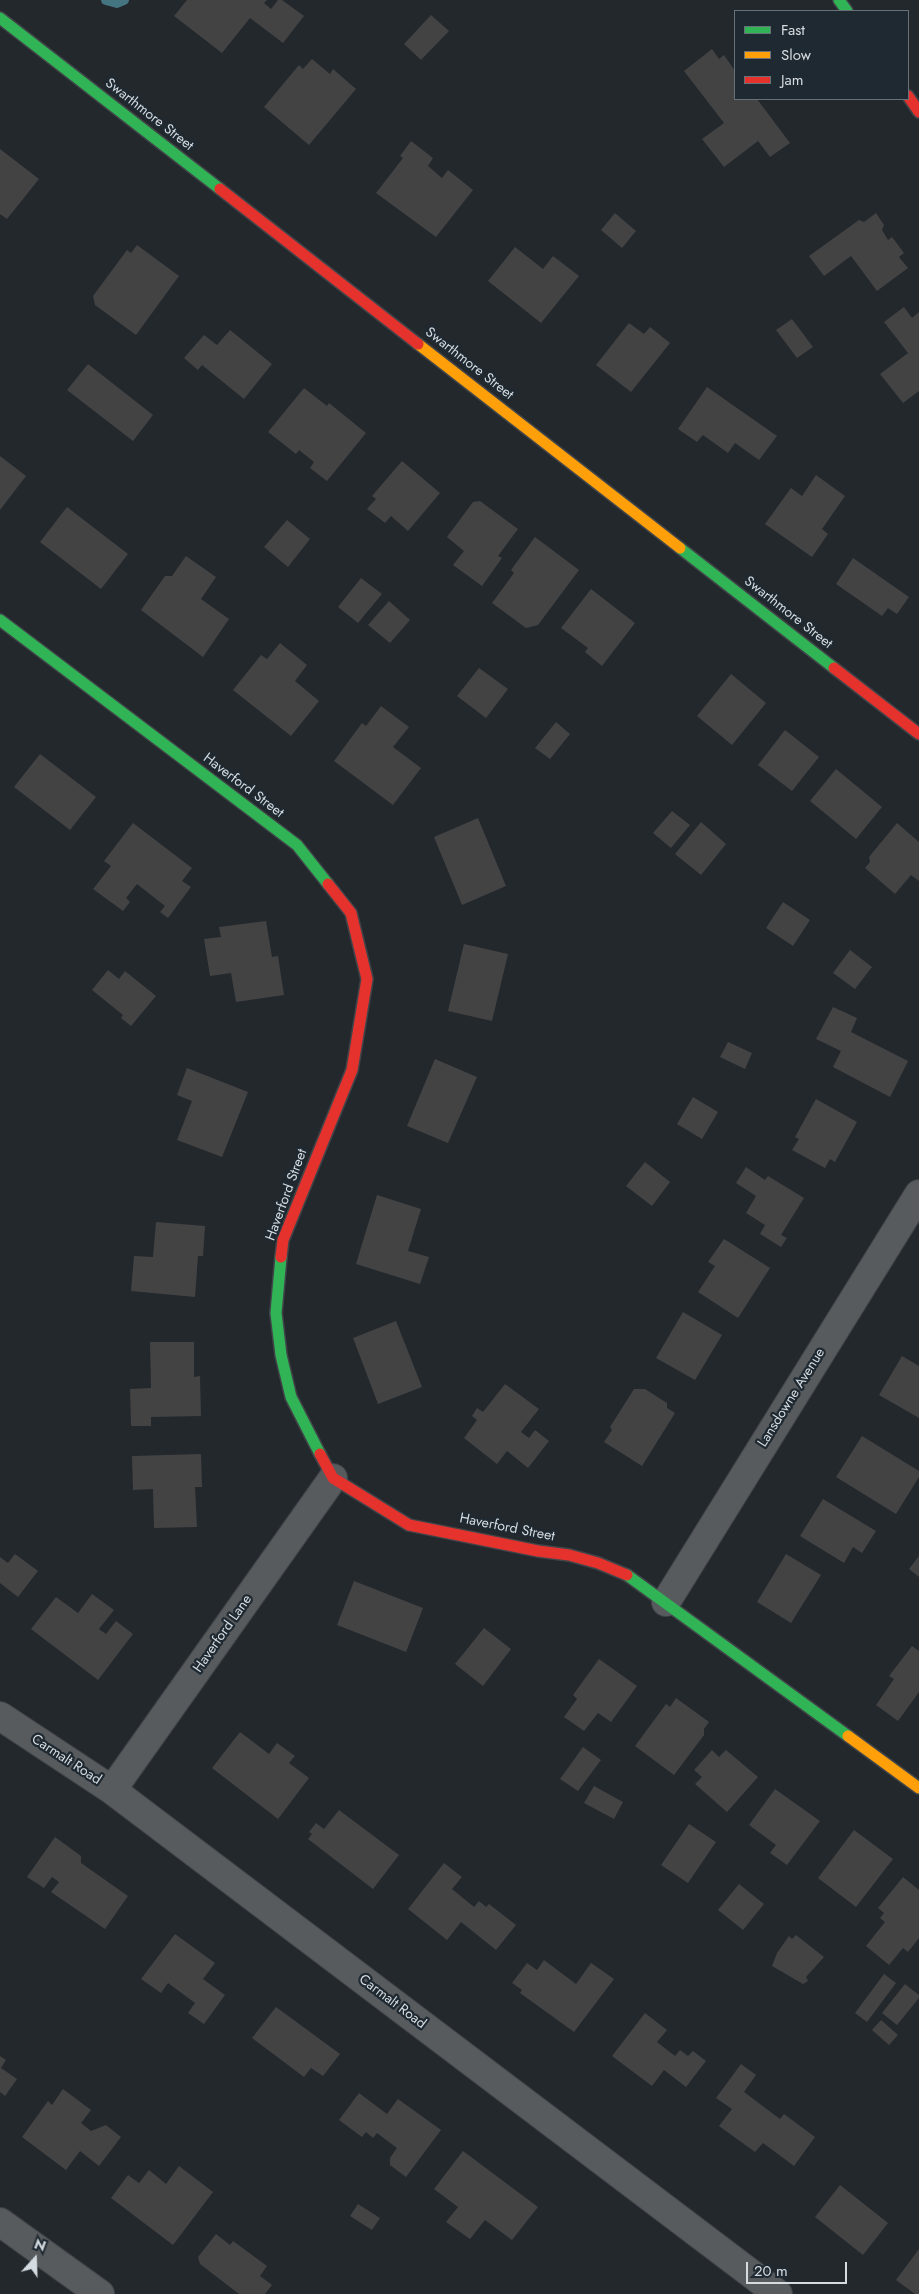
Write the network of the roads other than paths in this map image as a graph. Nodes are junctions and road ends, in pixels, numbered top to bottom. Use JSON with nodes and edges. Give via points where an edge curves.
{"nodes":[{"id":1,"x":838,"y":0,"type":"edge"},
{"id":2,"x":846,"y":10,"type":"edge"},
{"id":3,"x":0,"y":18,"type":"edge"},
{"id":4,"x":909,"y":97,"type":"edge"},
{"id":5,"x":919,"y":112,"type":"edge"},
{"id":6,"x":0,"y":620,"type":"edge"},
{"id":7,"x":919,"y":734,"type":"edge"},
{"id":8,"x":919,"y":1194,"type":"edge"},
{"id":9,"x":334,"y":1478,"type":"junction"},
{"id":10,"x":666,"y":1602,"type":"junction"},
{"id":11,"x":0,"y":1716,"type":"edge"},
{"id":12,"x":919,"y":1788,"type":"edge"},
{"id":13,"x":112,"y":1790,"type":"junction"},
{"id":14,"x":0,"y":2222,"type":"edge"},
{"id":15,"x":100,"y":2294,"type":"edge"},
{"id":16,"x":778,"y":2294,"type":"edge"}],
"edges":[{"from":1,"to":2,"type":"street"},
{"from":3,"to":7,"type":"street","name":"Swarthmore Street"},
{"from":4,"to":5,"type":"street"},
{"from":6,"to":9,"type":"street","name":"Haverford Street","via":[[297,845],[351,913],[367,979],[352,1070],[284,1240],[276,1313],[291,1397]]},
{"from":8,"to":10,"type":"street","name":"Lansdowne Avenue"},
{"from":9,"to":10,"type":"street","name":"Haverford Street","via":[[409,1525],[598,1563],[633,1578]]},
{"from":9,"to":13,"type":"street","name":"Haverford Lane"},
{"from":10,"to":12,"type":"street","name":"Haverford Street"},
{"from":11,"to":13,"type":"street","name":"Carmalt Road"},
{"from":13,"to":16,"type":"street","name":"Carmalt Road"},
{"from":14,"to":15,"type":"street"}]}
